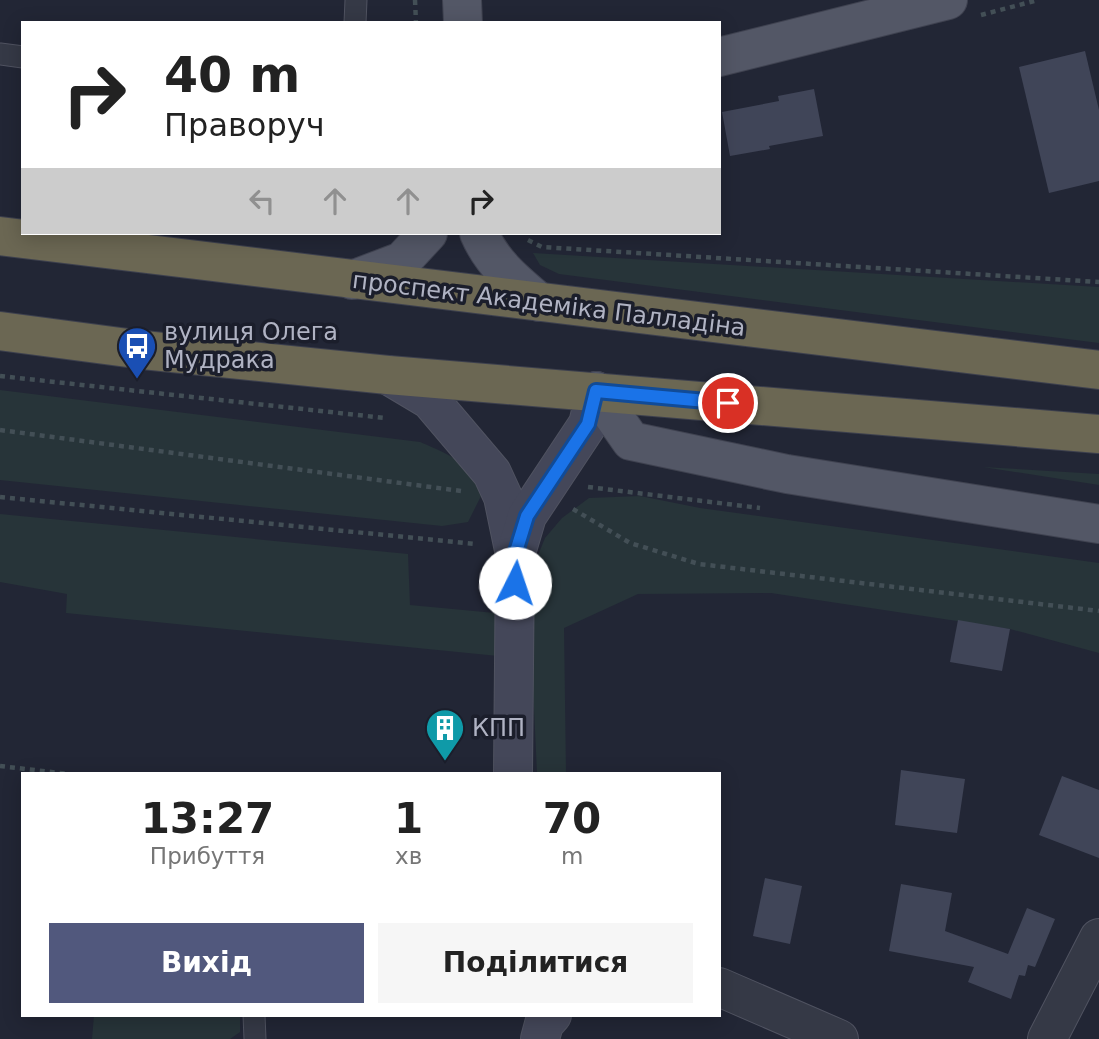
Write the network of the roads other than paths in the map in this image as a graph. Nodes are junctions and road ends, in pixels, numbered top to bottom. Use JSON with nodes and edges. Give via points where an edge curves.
{"nodes":[{"id":1,"x":356,"y":0,"type":"edge"},
{"id":2,"x":462,"y":0,"type":"edge"},
{"id":3,"x":948,"y":0,"type":"edge"},
{"id":4,"x":355,"y":21,"type":"edge"},
{"id":5,"x":463,"y":21,"type":"edge"},
{"id":6,"x":0,"y":54,"type":"edge"},
{"id":7,"x":21,"y":57,"type":"edge"},
{"id":8,"x":721,"y":57,"type":"edge"},
{"id":9,"x":426,"y":235,"type":"edge"},
{"id":10,"x":480,"y":235,"type":"edge"},
{"id":11,"x":0,"y":236,"type":"edge"},
{"id":12,"x":352,"y":280,"type":"junction"},
{"id":13,"x":538,"y":302,"type":"junction"},
{"id":14,"x":0,"y":331,"type":"edge"},
{"id":15,"x":1099,"y":370,"type":"edge"},
{"id":16,"x":388,"y":375,"type":"junction"},
{"id":17,"x":596,"y":391,"type":"junction"},
{"id":18,"x":1099,"y":434,"type":"edge"},
{"id":19,"x":1099,"y":524,"type":"edge"},
{"id":20,"x":515,"y":555,"type":"junction"},
{"id":21,"x":513,"y":772,"type":"edge"},
{"id":22,"x":1099,"y":938,"type":"edge"},
{"id":23,"x":721,"y":988,"type":"edge"},
{"id":24,"x":254,"y":1017,"type":"edge"},
{"id":25,"x":521,"y":1017,"type":"edge"},
{"id":26,"x":550,"y":1017,"type":"edge"},
{"id":27,"x":255,"y":1039,"type":"edge"},
{"id":28,"x":522,"y":1039,"type":"edge"},
{"id":29,"x":540,"y":1039,"type":"edge"},
{"id":30,"x":839,"y":1039,"type":"edge"},
{"id":31,"x":1047,"y":1039,"type":"edge"}],
"edges":[{"from":1,"to":4,"type":"lane"},
{"from":2,"to":5,"type":"main road"},
{"from":3,"to":8,"type":"main road"},
{"from":6,"to":7,"type":"lane"},
{"from":9,"to":12,"type":"main road","via":[[402,261]]},
{"from":10,"to":13,"type":"main road","via":[[505,275]]},
{"from":11,"to":12,"type":"highway","name":"проспект Академіка Палладіна"},
{"from":12,"to":13,"type":"highway","name":"проспект Академіка Палладіна"},
{"from":13,"to":15,"type":"highway","name":"проспект Академіка Палладіна"},
{"from":14,"to":16,"type":"highway"},
{"from":16,"to":17,"type":"highway"},
{"from":16,"to":20,"type":"street","via":[[430,400],[492,473],[503,497]]},
{"from":17,"to":18,"type":"highway"},
{"from":17,"to":19,"type":"main road","via":[[631,440],[787,474]]},
{"from":17,"to":20,"type":"street","via":[[588,424],[527,516]]},
{"from":20,"to":21,"type":"street"},
{"from":22,"to":31,"type":"street"},
{"from":23,"to":30,"type":"street"},
{"from":24,"to":27,"type":"lane"},
{"from":25,"to":28,"type":"street"},
{"from":26,"to":29,"type":"street"}]}
